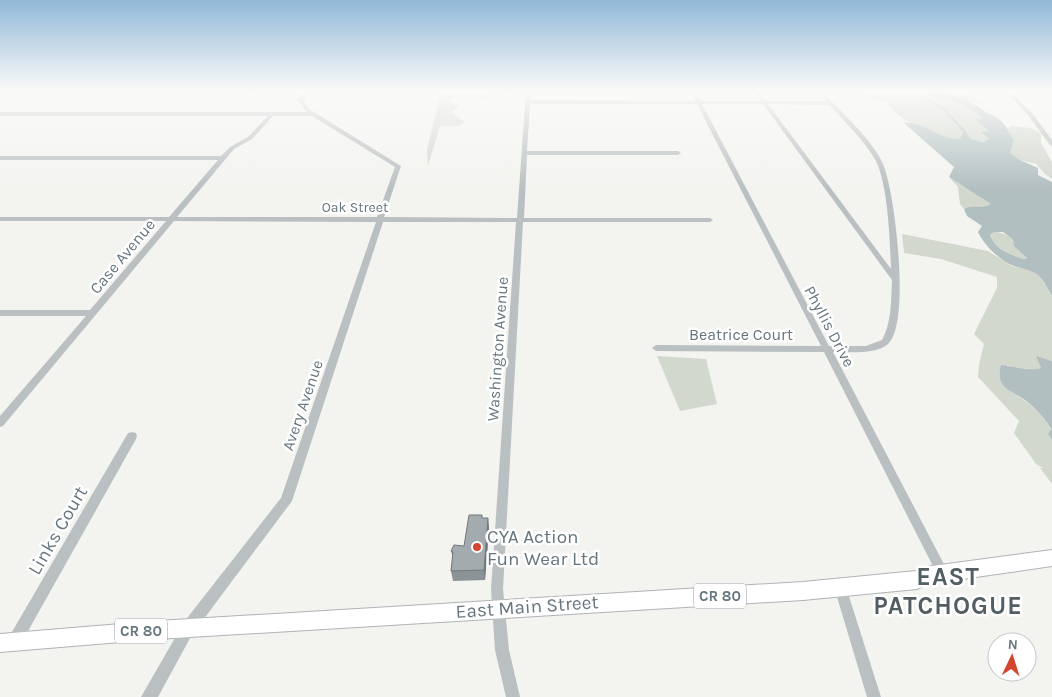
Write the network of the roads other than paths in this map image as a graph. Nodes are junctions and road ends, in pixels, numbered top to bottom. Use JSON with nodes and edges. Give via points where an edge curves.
{"nodes":[{"id":1,"x":263,"y":124,"type":"edge"},
{"id":2,"x":328,"y":124,"type":"edge"},
{"id":3,"x":526,"y":124,"type":"edge"},
{"id":4,"x":709,"y":124,"type":"edge"},
{"id":5,"x":779,"y":124,"type":"edge"},
{"id":6,"x":848,"y":124,"type":"edge"},
{"id":7,"x":1037,"y":124,"type":"edge"},
{"id":8,"x":1052,"y":144,"type":"edge"},
{"id":9,"x":524,"y":153,"type":"junction"},
{"id":10,"x":678,"y":153,"type":"dead end"},
{"id":11,"x":0,"y":158,"type":"edge"},
{"id":12,"x":223,"y":158,"type":"junction"},
{"id":13,"x":380,"y":219,"type":"junction"},
{"id":14,"x":520,"y":219,"type":"junction"},
{"id":15,"x":1,"y":220,"type":"edge"},
{"id":16,"x":171,"y":220,"type":"junction"},
{"id":17,"x":710,"y":220,"type":"dead end"},
{"id":18,"x":895,"y":279,"type":"junction"},
{"id":19,"x":0,"y":313,"type":"edge"},
{"id":20,"x":93,"y":313,"type":"junction"},
{"id":21,"x":656,"y":348,"type":"dead end"},
{"id":22,"x":825,"y":350,"type":"junction"},
{"id":23,"x":0,"y":423,"type":"edge"},
{"id":24,"x":132,"y":436,"type":"dead end"},
{"id":25,"x":1052,"y":558,"type":"edge"},
{"id":26,"x":943,"y":574,"type":"junction"},
{"id":27,"x":840,"y":587,"type":"junction"},
{"id":28,"x":499,"y":608,"type":"junction"},
{"id":29,"x":188,"y":629,"type":"junction"},
{"id":30,"x":7,"y":643,"type":"edge"},
{"id":31,"x":149,"y":697,"type":"edge"},
{"id":32,"x":513,"y":697,"type":"edge"},
{"id":33,"x":874,"y":697,"type":"edge"}],
"edges":[{"from":1,"to":12,"type":"street","name":"Case Avenue"},
{"from":2,"to":13,"type":"street","name":"Avery Avenue","via":[[398,166]]},
{"from":3,"to":9,"type":"street","name":"Washington Avenue"},
{"from":4,"to":22,"type":"street","name":"Phyllis Drive"},
{"from":5,"to":18,"type":"street"},
{"from":6,"to":18,"type":"street","via":[[874,154],[884,174],[896,249]]},
{"from":7,"to":8,"type":"street"},
{"from":9,"to":10,"type":"street"},
{"from":9,"to":14,"type":"street","name":"Washington Avenue"},
{"from":11,"to":12,"type":"street"},
{"from":12,"to":16,"type":"street","name":"Case Avenue"},
{"from":13,"to":14,"type":"street","name":"Oak Street"},
{"from":13,"to":16,"type":"street","name":"Oak Street"},
{"from":13,"to":29,"type":"street","name":"Avery Avenue","via":[[286,501]]},
{"from":14,"to":17,"type":"street","name":"Oak Street"},
{"from":14,"to":28,"type":"street","name":"Washington Avenue","via":[[497,589]]},
{"from":15,"to":16,"type":"street","name":"Oak Street"},
{"from":16,"to":20,"type":"street","name":"Case Avenue"},
{"from":18,"to":22,"type":"street","name":"Beatrice Court","via":[[895,313],[887,340],[866,348]]},
{"from":19,"to":20,"type":"street"},
{"from":20,"to":23,"type":"street","name":"Case Avenue"},
{"from":21,"to":22,"type":"street","name":"Beatrice Court"},
{"from":22,"to":26,"type":"street","name":"Phyllis Drive","via":[[865,420]]},
{"from":24,"to":30,"type":"street","name":"Links Court"},
{"from":25,"to":26,"type":"main road","name":"East Main Street","number":"CR 80"},
{"from":26,"to":27,"type":"main road","name":"East Main Street","number":"CR 80","via":[[918,580]]},
{"from":27,"to":28,"type":"main road","name":"East Main Street","number":"CR 80"},
{"from":27,"to":33,"type":"street"},
{"from":28,"to":29,"type":"main road","name":"East Main Street","number":"CR 80"},
{"from":28,"to":32,"type":"street","name":"Washington Avenue","via":[[502,650]]},
{"from":29,"to":30,"type":"main road","name":"East Main Street","number":"CR 80"},
{"from":29,"to":31,"type":"street"}]}
